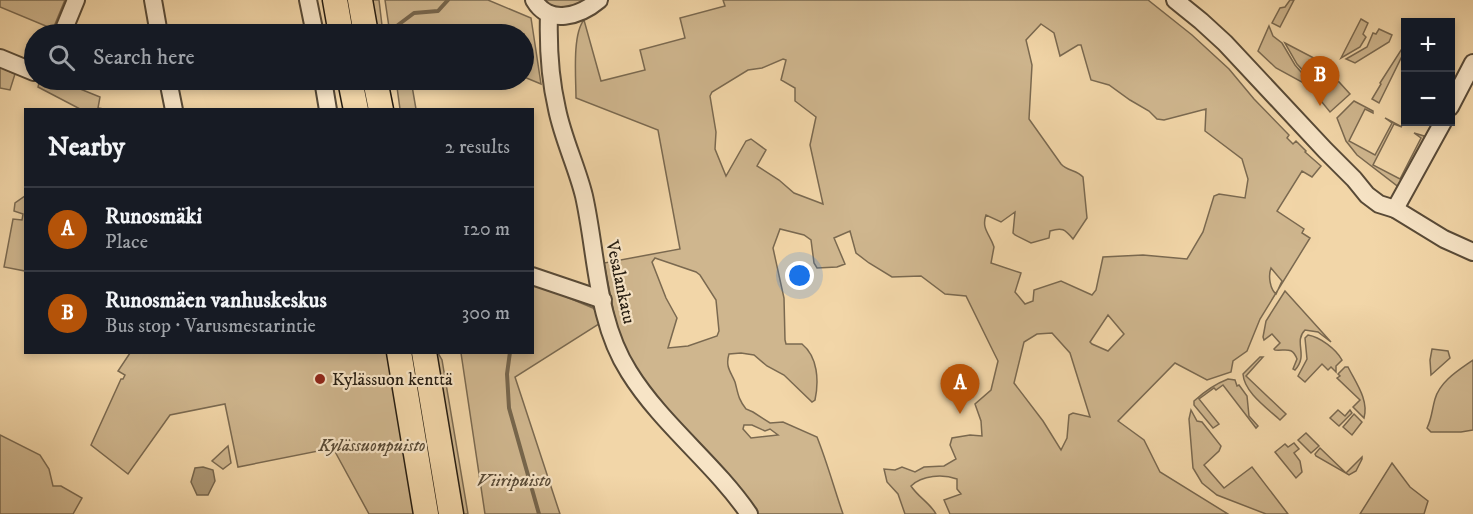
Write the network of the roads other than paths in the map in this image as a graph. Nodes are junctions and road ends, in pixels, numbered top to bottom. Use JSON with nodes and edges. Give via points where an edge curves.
{"nodes":[{"id":1,"x":76,"y":0,"type":"edge"},
{"id":2,"x":153,"y":0,"type":"edge"},
{"id":3,"x":308,"y":0,"type":"edge"},
{"id":4,"x":335,"y":0,"type":"edge"},
{"id":5,"x":360,"y":0,"type":"edge"},
{"id":6,"x":534,"y":0,"type":"edge"},
{"id":7,"x":599,"y":0,"type":"edge"},
{"id":8,"x":1175,"y":0,"type":"edge"},
{"id":9,"x":549,"y":14,"type":"junction"},
{"id":10,"x":66,"y":24,"type":"edge"},
{"id":11,"x":157,"y":24,"type":"edge"},
{"id":12,"x":313,"y":24,"type":"edge"},
{"id":13,"x":339,"y":24,"type":"edge"},
{"id":14,"x":364,"y":24,"type":"edge"},
{"id":15,"x":0,"y":58,"type":"edge"},
{"id":16,"x":1473,"y":63,"type":"edge"},
{"id":17,"x":24,"y":67,"type":"edge"},
{"id":18,"x":170,"y":90,"type":"edge"},
{"id":19,"x":325,"y":90,"type":"edge"},
{"id":20,"x":352,"y":90,"type":"edge"},
{"id":21,"x":377,"y":90,"type":"edge"},
{"id":22,"x":1455,"y":97,"type":"edge"},
{"id":23,"x":174,"y":108,"type":"edge"},
{"id":24,"x":328,"y":108,"type":"edge"},
{"id":25,"x":356,"y":108,"type":"edge"},
{"id":26,"x":381,"y":108,"type":"edge"},
{"id":27,"x":1441,"y":126,"type":"edge"},
{"id":28,"x":1395,"y":209,"type":"junction"},
{"id":29,"x":1472,"y":251,"type":"edge"},
{"id":30,"x":534,"y":277,"type":"edge"},
{"id":31,"x":603,"y":300,"type":"junction"},
{"id":32,"x":399,"y":354,"type":"edge"},
{"id":33,"x":424,"y":354,"type":"edge"},
{"id":34,"x":426,"y":514,"type":"edge"},
{"id":35,"x":451,"y":514,"type":"edge"},
{"id":36,"x":749,"y":514,"type":"edge"}],
"edges":[{"from":1,"to":10,"type":"street"},
{"from":2,"to":11,"type":"street"},
{"from":3,"to":12,"type":"street"},
{"from":4,"to":13,"type":"highway"},
{"from":5,"to":14,"type":"highway"},
{"from":6,"to":9,"type":"street"},
{"from":7,"to":9,"type":"street","via":[[573,15]]},
{"from":8,"to":28,"type":"street","via":[[1225,43],[1354,179],[1385,196]]},
{"from":9,"to":31,"type":"street","name":"Vesalankatu","via":[[557,110],[584,196]]},
{"from":15,"to":17,"type":"street"},
{"from":16,"to":22,"type":"street"},
{"from":18,"to":23,"type":"street"},
{"from":19,"to":24,"type":"street"},
{"from":20,"to":25,"type":"highway"},
{"from":21,"to":26,"type":"highway"},
{"from":27,"to":28,"type":"street"},
{"from":28,"to":29,"type":"street"},
{"from":30,"to":31,"type":"street"},
{"from":31,"to":36,"type":"street","name":"Vesalankatu","via":[[609,329],[640,390],[732,489]]},
{"from":32,"to":34,"type":"highway"},
{"from":33,"to":35,"type":"highway"}]}
